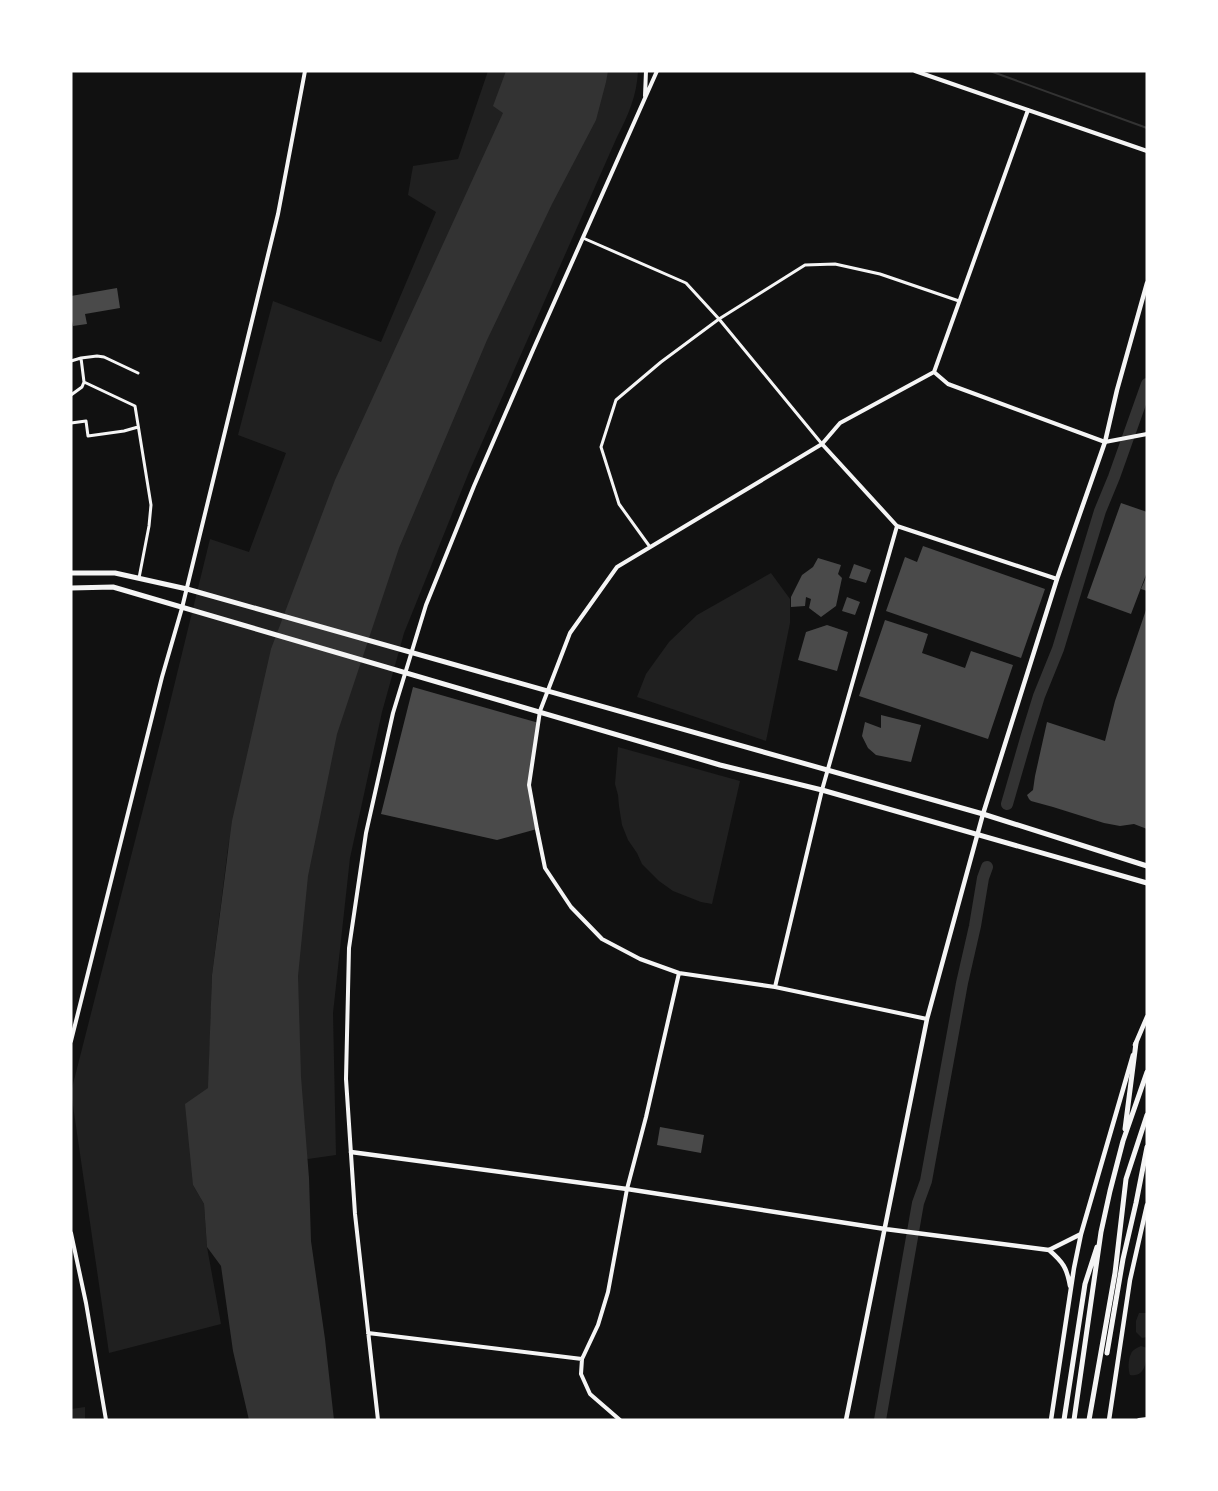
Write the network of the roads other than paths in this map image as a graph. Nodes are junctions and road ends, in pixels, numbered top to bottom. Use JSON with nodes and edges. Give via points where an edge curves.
{"nodes":[{"id":1,"x":305,"y":71,"type":"edge"},
{"id":2,"x":646,"y":71,"type":"edge"},
{"id":3,"x":658,"y":71,"type":"edge"},
{"id":4,"x":915,"y":71,"type":"edge"},
{"id":5,"x":644,"y":100,"type":"junction"},
{"id":6,"x":1028,"y":110,"type":"junction"},
{"id":7,"x":1147,"y":151,"type":"edge"},
{"id":8,"x":583,"y":238,"type":"junction"},
{"id":9,"x":1147,"y":283,"type":"edge"},
{"id":10,"x":959,"y":301,"type":"junction"},
{"id":11,"x":719,"y":319,"type":"junction"},
{"id":12,"x":81,"y":358,"type":"junction"},
{"id":13,"x":71,"y":361,"type":"edge"},
{"id":14,"x":934,"y":372,"type":"junction"},
{"id":15,"x":138,"y":373,"type":"dead end"},
{"id":16,"x":84,"y":382,"type":"junction"},
{"id":17,"x":71,"y":394,"type":"edge"},
{"id":18,"x":71,"y":423,"type":"edge"},
{"id":19,"x":138,"y":427,"type":"junction"},
{"id":20,"x":1147,"y":434,"type":"edge"},
{"id":21,"x":1105,"y":442,"type":"junction"},
{"id":22,"x":822,"y":444,"type":"junction"},
{"id":23,"x":897,"y":526,"type":"junction"},
{"id":24,"x":650,"y":547,"type":"junction"},
{"id":25,"x":71,"y":573,"type":"edge"},
{"id":26,"x":138,"y":578,"type":"junction"},
{"id":27,"x":1057,"y":580,"type":"junction"},
{"id":28,"x":71,"y":588,"type":"edge"},
{"id":29,"x":187,"y":589,"type":"junction"},
{"id":30,"x":182,"y":608,"type":"junction"},
{"id":31,"x":827,"y":771,"type":"junction"},
{"id":32,"x":822,"y":790,"type":"junction"},
{"id":33,"x":983,"y":814,"type":"junction"},
{"id":34,"x":977,"y":834,"type":"junction"},
{"id":35,"x":1147,"y":866,"type":"edge"},
{"id":36,"x":1147,"y":883,"type":"edge"},
{"id":37,"x":678,"y":973,"type":"junction"},
{"id":38,"x":775,"y":987,"type":"junction"},
{"id":39,"x":1147,"y":1016,"type":"edge"},
{"id":40,"x":927,"y":1019,"type":"junction"},
{"id":41,"x":71,"y":1041,"type":"edge"},
{"id":42,"x":1136,"y":1043,"type":"junction"},
{"id":43,"x":1147,"y":1072,"type":"edge"},
{"id":44,"x":1147,"y":1114,"type":"edge"},
{"id":45,"x":1123,"y":1141,"type":"junction"},
{"id":46,"x":1147,"y":1147,"type":"edge"},
{"id":47,"x":351,"y":1152,"type":"junction"},
{"id":48,"x":1147,"y":1164,"type":"edge"},
{"id":49,"x":627,"y":1190,"type":"junction"},
{"id":50,"x":1136,"y":1203,"type":"junction"},
{"id":51,"x":1147,"y":1205,"type":"edge"},
{"id":52,"x":885,"y":1229,"type":"junction"},
{"id":53,"x":1102,"y":1232,"type":"junction"},
{"id":54,"x":71,"y":1233,"type":"edge"},
{"id":55,"x":1081,"y":1234,"type":"junction"},
{"id":56,"x":1049,"y":1250,"type":"junction"},
{"id":57,"x":1070,"y":1294,"type":"junction"},
{"id":58,"x":368,"y":1333,"type":"junction"},
{"id":59,"x":1107,"y":1353,"type":"dead end"},
{"id":60,"x":582,"y":1359,"type":"junction"},
{"id":61,"x":1147,"y":1419,"type":"edge"},
{"id":62,"x":106,"y":1420,"type":"edge"},
{"id":63,"x":378,"y":1420,"type":"edge"},
{"id":64,"x":620,"y":1420,"type":"edge"},
{"id":65,"x":846,"y":1420,"type":"edge"},
{"id":66,"x":1051,"y":1420,"type":"edge"},
{"id":67,"x":1064,"y":1420,"type":"edge"},
{"id":68,"x":1074,"y":1420,"type":"edge"},
{"id":69,"x":1089,"y":1420,"type":"edge"},
{"id":70,"x":1109,"y":1420,"type":"edge"},
{"id":71,"x":1139,"y":1420,"type":"edge"}],
"edges":[{"from":1,"to":29,"type":"street","via":[[278,214]]},
{"from":2,"to":5,"type":"street"},
{"from":3,"to":5,"type":"street"},
{"from":4,"to":6,"type":"street"},
{"from":5,"to":8,"type":"street"},
{"from":6,"to":7,"type":"street"},
{"from":6,"to":10,"type":"street"},
{"from":8,"to":11,"type":"street","via":[[686,283]]},
{"from":8,"to":47,"type":"street","via":[[478,477],[426,605],[393,713],[366,833],[349,948],[346,1079]]},
{"from":9,"to":21,"type":"main road"},
{"from":10,"to":11,"type":"street","via":[[880,274],[835,264],[805,265]]},
{"from":10,"to":14,"type":"street"},
{"from":11,"to":22,"type":"street"},
{"from":11,"to":24,"type":"street","via":[[616,400],[601,447],[618,504]]},
{"from":12,"to":13,"type":"street"},
{"from":12,"to":15,"type":"street","via":[[98,356]]},
{"from":12,"to":16,"type":"street"},
{"from":14,"to":21,"type":"street","via":[[948,384]]},
{"from":14,"to":22,"type":"street","via":[[840,423]]},
{"from":16,"to":17,"type":"street","via":[[77,392]]},
{"from":16,"to":19,"type":"street","via":[[135,406]]},
{"from":18,"to":19,"type":"street","via":[[86,421],[88,436]]},
{"from":19,"to":26,"type":"street","via":[[151,505]]},
{"from":20,"to":21,"type":"street"},
{"from":21,"to":27,"type":"main road"},
{"from":22,"to":23,"type":"street"},
{"from":22,"to":24,"type":"street"},
{"from":23,"to":27,"type":"street"},
{"from":23,"to":31,"type":"street"},
{"from":24,"to":37,"type":"street","via":[[617,567],[570,633],[540,711],[529,785],[545,868],[571,907],[602,939],[640,959]]},
{"from":25,"to":26,"type":"main road","via":[[115,573]]},
{"from":26,"to":29,"type":"main road"},
{"from":27,"to":33,"type":"main road"},
{"from":28,"to":30,"type":"main road","via":[[113,587]]},
{"from":29,"to":30,"type":"street"},
{"from":29,"to":31,"type":"main road"},
{"from":30,"to":32,"type":"main road","via":[[720,765]]},
{"from":30,"to":41,"type":"street"},
{"from":31,"to":32,"type":"street"},
{"from":31,"to":33,"type":"main road"},
{"from":32,"to":34,"type":"main road"},
{"from":32,"to":38,"type":"street"},
{"from":33,"to":34,"type":"main road"},
{"from":33,"to":35,"type":"main road"},
{"from":34,"to":36,"type":"main road"},
{"from":34,"to":40,"type":"main road"},
{"from":37,"to":38,"type":"street"},
{"from":37,"to":49,"type":"street"},
{"from":38,"to":40,"type":"street"},
{"from":39,"to":42,"type":"main road"},
{"from":40,"to":52,"type":"main road"},
{"from":42,"to":45,"type":"main road"},
{"from":42,"to":55,"type":"main road"},
{"from":43,"to":45,"type":"main road"},
{"from":44,"to":69,"type":"main road","via":[[1126,1179],[1115,1273]]},
{"from":45,"to":53,"type":"main road"},
{"from":46,"to":50,"type":"main road"},
{"from":47,"to":49,"type":"main road"},
{"from":47,"to":58,"type":"street"},
{"from":48,"to":50,"type":"main road"},
{"from":49,"to":52,"type":"main road"},
{"from":49,"to":60,"type":"street","via":[[608,1292],[598,1325]]},
{"from":50,"to":59,"type":"main road","via":[[1122,1260]]},
{"from":51,"to":70,"type":"main road","via":[[1130,1280]]},
{"from":52,"to":56,"type":"main road"},
{"from":52,"to":65,"type":"main road"},
{"from":53,"to":67,"type":"main road","via":[[1084,1284]]},
{"from":53,"to":68,"type":"main road"},
{"from":54,"to":62,"type":"street"},
{"from":55,"to":56,"type":"main road"},
{"from":55,"to":57,"type":"main road"},
{"from":56,"to":57,"type":"main road","via":[[1061,1260],[1068,1273]]},
{"from":57,"to":66,"type":"main road"},
{"from":58,"to":60,"type":"street"},
{"from":58,"to":63,"type":"street"},
{"from":60,"to":64,"type":"street","via":[[581,1374],[590,1394]]},
{"from":61,"to":71,"type":"street"}]}
